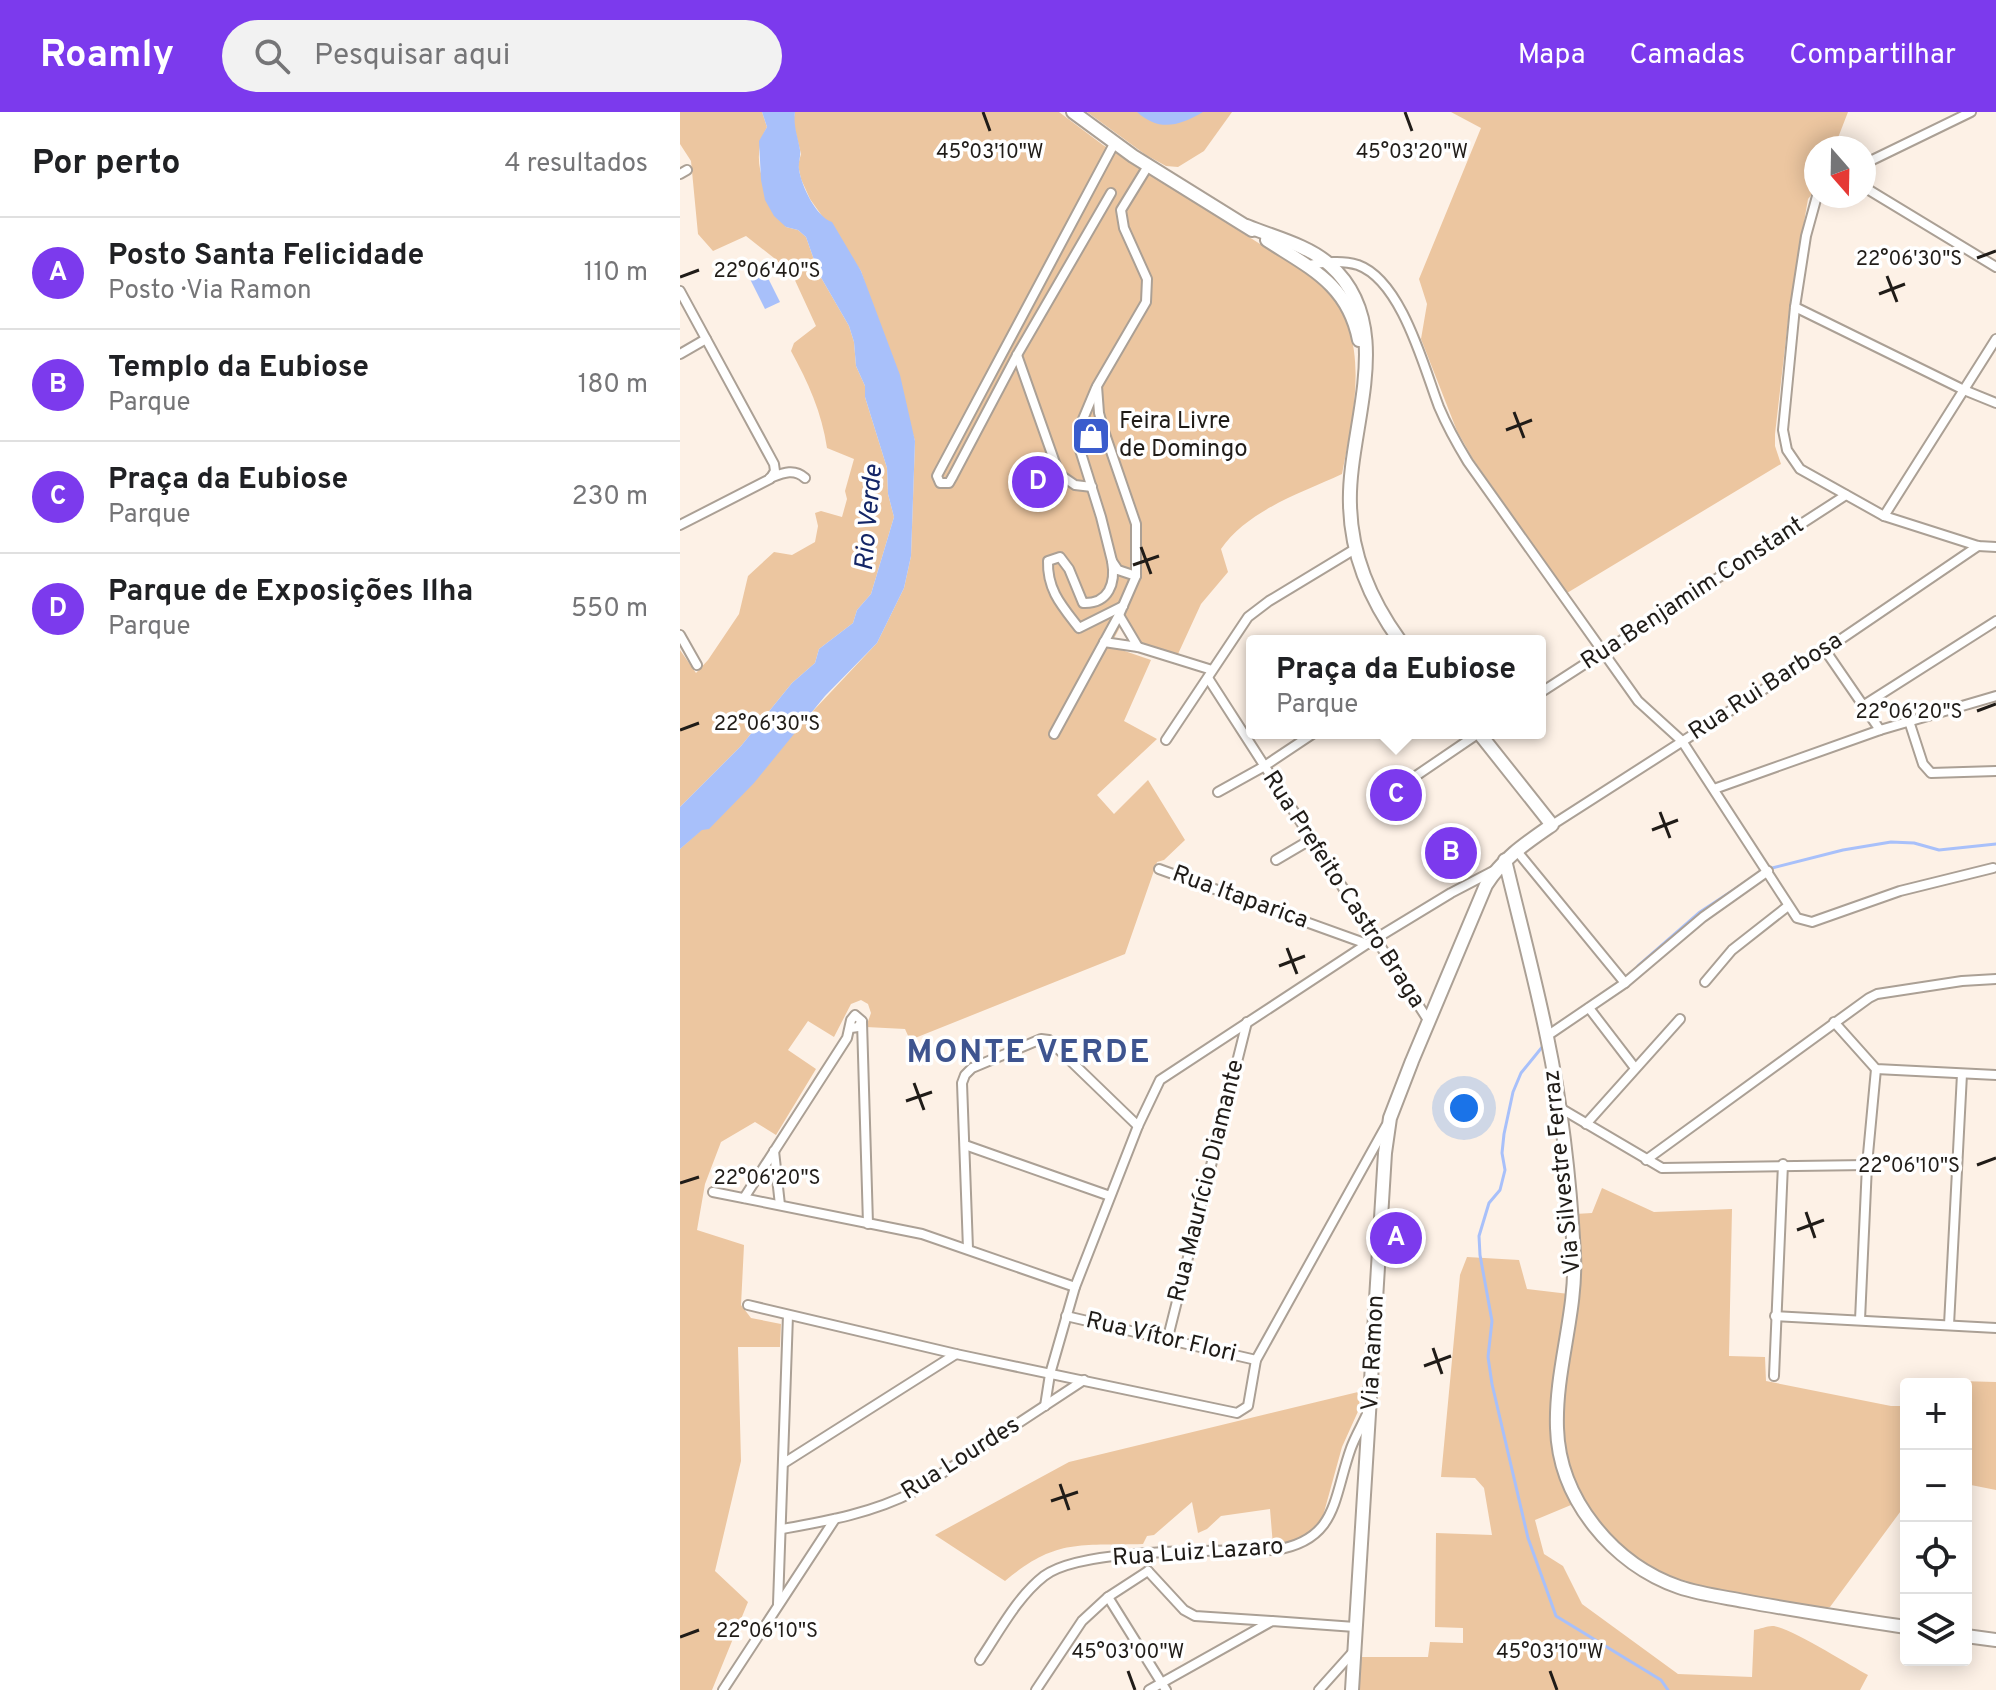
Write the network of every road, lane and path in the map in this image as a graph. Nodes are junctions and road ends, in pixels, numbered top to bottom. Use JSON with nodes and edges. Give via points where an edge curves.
{"nodes":[{"id":1,"x":1073,"y":112,"type":"edge"},
{"id":2,"x":1971,"y":112,"type":"edge"},
{"id":3,"x":1114,"y":144,"type":"junction"},
{"id":4,"x":1876,"y":158,"type":"edge"},
{"id":5,"x":1148,"y":166,"type":"junction"},
{"id":6,"x":1111,"y":193,"type":"dead end"},
{"id":7,"x":1876,"y":194,"type":"edge"},
{"id":8,"x":1814,"y":208,"type":"edge"},
{"id":9,"x":1247,"y":226,"type":"junction"},
{"id":10,"x":1328,"y":262,"type":"junction"},
{"id":11,"x":1309,"y":265,"type":"junction"},
{"id":12,"x":1996,"y":267,"type":"edge"},
{"id":13,"x":680,"y":291,"type":"edge"},
{"id":14,"x":1795,"y":307,"type":"junction"},
{"id":15,"x":706,"y":339,"type":"junction"},
{"id":16,"x":1996,"y":339,"type":"edge"},
{"id":17,"x":1010,"y":341,"type":"junction"},
{"id":18,"x":680,"y":354,"type":"edge"},
{"id":19,"x":1017,"y":355,"type":"junction"},
{"id":20,"x":1365,"y":367,"type":"junction"},
{"id":21,"x":1097,"y":386,"type":"junction"},
{"id":22,"x":1964,"y":390,"type":"junction"},
{"id":23,"x":1996,"y":403,"type":"edge"},
{"id":24,"x":805,"y":478,"type":"dead end"},
{"id":25,"x":770,"y":479,"type":"junction"},
{"id":26,"x":1092,"y":487,"type":"junction"},
{"id":27,"x":1846,"y":495,"type":"junction"},
{"id":28,"x":1884,"y":516,"type":"junction"},
{"id":29,"x":680,"y":525,"type":"edge"},
{"id":30,"x":1978,"y":546,"type":"junction"},
{"id":31,"x":1996,"y":547,"type":"edge"},
{"id":32,"x":1355,"y":549,"type":"junction"},
{"id":33,"x":1112,"y":561,"type":"junction"},
{"id":34,"x":1136,"y":576,"type":"junction"},
{"id":35,"x":1123,"y":606,"type":"junction"},
{"id":36,"x":1119,"y":615,"type":"junction"},
{"id":37,"x":1996,"y":621,"type":"edge"},
{"id":38,"x":680,"y":635,"type":"edge"},
{"id":39,"x":1396,"y":635,"type":"edge"},
{"id":40,"x":1104,"y":642,"type":"junction"},
{"id":41,"x":1138,"y":647,"type":"junction"},
{"id":42,"x":1604,"y":650,"type":"junction"},
{"id":43,"x":1825,"y":650,"type":"junction"},
{"id":44,"x":697,"y":665,"type":"dead end"},
{"id":45,"x":1210,"y":674,"type":"junction"},
{"id":46,"x":1546,"y":689,"type":"edge"},
{"id":47,"x":1996,"y":696,"type":"edge"},
{"id":48,"x":1864,"y":705,"type":"junction"},
{"id":49,"x":1909,"y":721,"type":"junction"},
{"id":50,"x":1880,"y":730,"type":"junction"},
{"id":51,"x":1054,"y":734,"type":"dead end"},
{"id":52,"x":1246,"y":737,"type":"edge"},
{"id":53,"x":1247,"y":739,"type":"edge"},
{"id":54,"x":1305,"y":739,"type":"edge"},
{"id":55,"x":1470,"y":739,"type":"edge"},
{"id":56,"x":1484,"y":739,"type":"edge"},
{"id":57,"x":1166,"y":740,"type":"dead end"},
{"id":58,"x":1682,"y":741,"type":"junction"},
{"id":59,"x":1263,"y":767,"type":"junction"},
{"id":60,"x":1996,"y":771,"type":"edge"},
{"id":61,"x":1404,"y":784,"type":"junction"},
{"id":62,"x":1714,"y":789,"type":"junction"},
{"id":63,"x":1218,"y":792,"type":"dead end"},
{"id":64,"x":1552,"y":825,"type":"junction"},
{"id":65,"x":1310,"y":840,"type":"junction"},
{"id":66,"x":1516,"y":850,"type":"junction"},
{"id":67,"x":1276,"y":860,"type":"dead end"},
{"id":68,"x":1500,"y":865,"type":"junction"},
{"id":69,"x":1993,"y":868,"type":"dead end"},
{"id":70,"x":1159,"y":869,"type":"dead end"},
{"id":71,"x":1768,"y":871,"type":"junction"},
{"id":72,"x":1788,"y":906,"type":"junction"},
{"id":73,"x":1376,"y":939,"type":"junction"},
{"id":74,"x":1367,"y":944,"type":"junction"},
{"id":75,"x":1996,"y":979,"type":"edge"},
{"id":76,"x":1705,"y":982,"type":"dead end"},
{"id":77,"x":1625,"y":983,"type":"junction"},
{"id":78,"x":1589,"y":1008,"type":"junction"},
{"id":79,"x":1680,"y":1019,"type":"dead end"},
{"id":80,"x":1428,"y":1020,"type":"junction"},
{"id":81,"x":1247,"y":1021,"type":"junction"},
{"id":82,"x":1834,"y":1022,"type":"junction"},
{"id":83,"x":1547,"y":1036,"type":"junction"},
{"id":84,"x":1635,"y":1068,"type":"junction"},
{"id":85,"x":1876,"y":1069,"type":"junction"},
{"id":86,"x":1962,"y":1074,"type":"junction"},
{"id":87,"x":1996,"y":1075,"type":"edge"},
{"id":88,"x":1560,"y":1108,"type":"junction"},
{"id":89,"x":1390,"y":1118,"type":"junction"},
{"id":90,"x":1586,"y":1124,"type":"junction"},
{"id":91,"x":1138,"y":1126,"type":"junction"},
{"id":92,"x":965,"y":1145,"type":"junction"},
{"id":93,"x":773,"y":1150,"type":"junction"},
{"id":94,"x":1646,"y":1160,"type":"junction"},
{"id":95,"x":1783,"y":1164,"type":"junction"},
{"id":96,"x":1867,"y":1165,"type":"junction"},
{"id":97,"x":713,"y":1192,"type":"dead end"},
{"id":98,"x":1110,"y":1196,"type":"junction"},
{"id":99,"x":744,"y":1198,"type":"junction"},
{"id":100,"x":780,"y":1205,"type":"junction"},
{"id":101,"x":868,"y":1224,"type":"junction"},
{"id":102,"x":968,"y":1249,"type":"junction"},
{"id":103,"x":1075,"y":1287,"type":"junction"},
{"id":104,"x":748,"y":1305,"type":"dead end"},
{"id":105,"x":788,"y":1315,"type":"junction"},
{"id":106,"x":1066,"y":1316,"type":"junction"},
{"id":107,"x":1775,"y":1316,"type":"junction"},
{"id":108,"x":1860,"y":1320,"type":"junction"},
{"id":109,"x":1949,"y":1325,"type":"junction"},
{"id":110,"x":1996,"y":1328,"type":"edge"},
{"id":111,"x":1167,"y":1341,"type":"junction"},
{"id":112,"x":956,"y":1354,"type":"junction"},
{"id":113,"x":1256,"y":1360,"type":"junction"},
{"id":114,"x":1050,"y":1374,"type":"junction"},
{"id":115,"x":1774,"y":1376,"type":"dead end"},
{"id":116,"x":1085,"y":1380,"type":"junction"},
{"id":117,"x":1045,"y":1406,"type":"junction"},
{"id":118,"x":1371,"y":1406,"type":"junction"},
{"id":119,"x":784,"y":1463,"type":"junction"},
{"id":120,"x":835,"y":1519,"type":"junction"},
{"id":121,"x":782,"y":1529,"type":"junction"},
{"id":122,"x":1152,"y":1553,"type":"junction"},
{"id":123,"x":1148,"y":1571,"type":"junction"},
{"id":124,"x":1108,"y":1597,"type":"junction"},
{"id":125,"x":778,"y":1604,"type":"junction"},
{"id":126,"x":1272,"y":1621,"type":"junction"},
{"id":127,"x":1900,"y":1626,"type":"edge"},
{"id":128,"x":1355,"y":1627,"type":"junction"},
{"id":129,"x":1972,"y":1637,"type":"edge"},
{"id":130,"x":1996,"y":1640,"type":"edge"},
{"id":131,"x":1354,"y":1651,"type":"junction"},
{"id":132,"x":980,"y":1660,"type":"dead end"},
{"id":133,"x":1164,"y":1686,"type":"edge"},
{"id":134,"x":723,"y":1690,"type":"edge"},
{"id":135,"x":1036,"y":1690,"type":"edge"},
{"id":136,"x":1149,"y":1690,"type":"edge"},
{"id":137,"x":1319,"y":1690,"type":"edge"},
{"id":138,"x":1352,"y":1690,"type":"edge"}],
"edges":[{"from":1,"to":3,"type":"main road"},
{"from":2,"to":4,"type":"street"},
{"from":3,"to":5,"type":"main road"},
{"from":3,"to":17,"type":"street"},
{"from":5,"to":9,"type":"main road"},
{"from":5,"to":21,"type":"street","via":[[1121,210],[1147,279],[1146,302]]},
{"from":6,"to":19,"type":"street"},
{"from":7,"to":12,"type":"street"},
{"from":8,"to":14,"type":"street"},
{"from":9,"to":10,"type":"main road"},
{"from":9,"to":11,"type":"main road"},
{"from":10,"to":11,"type":"street"},
{"from":10,"to":20,"type":"main road","via":[[1360,314]]},
{"from":10,"to":42,"type":"street","via":[[1359,266],[1393,298],[1457,443]]},
{"from":11,"to":20,"type":"main road","via":[[1344,303]]},
{"from":13,"to":15,"type":"street"},
{"from":14,"to":22,"type":"street"},
{"from":14,"to":27,"type":"street","via":[[1783,430],[1787,450],[1796,466]]},
{"from":15,"to":18,"type":"street"},
{"from":15,"to":25,"type":"street","via":[[774,464]]},
{"from":16,"to":22,"type":"street"},
{"from":17,"to":19,"type":"street"},
{"from":17,"to":19,"type":"street","via":[[937,476],[940,483],[949,483]]},
{"from":19,"to":26,"type":"street","via":[[1059,474],[1075,485]]},
{"from":20,"to":32,"type":"main road","via":[[1350,488]]},
{"from":21,"to":26,"type":"street","via":[[1078,431]]},
{"from":21,"to":34,"type":"street","via":[[1104,431],[1136,524]]},
{"from":22,"to":23,"type":"street"},
{"from":22,"to":28,"type":"street"},
{"from":24,"to":25,"type":"street","via":[[787,471]]},
{"from":25,"to":29,"type":"street"},
{"from":26,"to":33,"type":"street"},
{"from":27,"to":28,"type":"street"},
{"from":27,"to":42,"type":"street","name":"Rua Benjamim Constant"},
{"from":28,"to":30,"type":"street"},
{"from":30,"to":31,"type":"street"},
{"from":30,"to":43,"type":"street","name":"Rua Rui Barbosa"},
{"from":32,"to":39,"type":"main road","via":[[1369,589]]},
{"from":32,"to":45,"type":"street","via":[[1255,610]]},
{"from":33,"to":34,"type":"street","via":[[1118,570]]},
{"from":33,"to":35,"type":"street","via":[[1115,576],[1106,597],[1094,602],[1083,603],[1060,557],[1048,561],[1047,577],[1056,599],[1079,628]]},
{"from":34,"to":35,"type":"street"},
{"from":35,"to":36,"type":"street"},
{"from":36,"to":40,"type":"street"},
{"from":36,"to":41,"type":"street"},
{"from":37,"to":48,"type":"street"},
{"from":38,"to":44,"type":"street"},
{"from":40,"to":41,"type":"street"},
{"from":40,"to":51,"type":"street"},
{"from":41,"to":45,"type":"street"},
{"from":42,"to":46,"type":"street","name":"Rua Benjamim Constant"},
{"from":42,"to":58,"type":"street","via":[[1638,701]]},
{"from":43,"to":48,"type":"street"},
{"from":43,"to":58,"type":"street","name":"Rua Rui Barbosa"},
{"from":45,"to":52,"type":"street","name":"Rua Prefeito Castro Braga"},
{"from":45,"to":57,"type":"street"},
{"from":47,"to":49,"type":"street"},
{"from":48,"to":50,"type":"street"},
{"from":49,"to":50,"type":"street"},
{"from":49,"to":60,"type":"street","via":[[1923,764],[1935,775]]},
{"from":50,"to":62,"type":"street"},
{"from":53,"to":59,"type":"street","name":"Rua Prefeito Castro Braga"},
{"from":54,"to":59,"type":"street"},
{"from":55,"to":61,"type":"street"},
{"from":56,"to":64,"type":"main road"},
{"from":58,"to":62,"type":"street"},
{"from":58,"to":64,"type":"street","name":"Rua Rui Barbosa"},
{"from":59,"to":63,"type":"street"},
{"from":59,"to":65,"type":"street","name":"Rua Prefeito Castro Braga"},
{"from":61,"to":61,"type":"street","via":[[1394,782],[1378,791],[1376,801],[1385,816],[1394,819],[1410,809],[1413,800]]},
{"from":62,"to":71,"type":"street"},
{"from":64,"to":66,"type":"main road","name":"Via Ramon"},
{"from":65,"to":67,"type":"street"},
{"from":65,"to":73,"type":"street","name":"Rua Prefeito Castro Braga"},
{"from":66,"to":68,"type":"main road","name":"Via Ramon"},
{"from":66,"to":77,"type":"street"},
{"from":68,"to":73,"type":"street"},
{"from":68,"to":80,"type":"main road","name":"Via Ramon","via":[[1476,907]]},
{"from":68,"to":83,"type":"main road","name":"Via Silvestre Ferraz"},
{"from":69,"to":72,"type":"street","via":[[1900,891],[1812,922],[1802,922]]},
{"from":70,"to":74,"type":"street","name":"Rua Itaparica"},
{"from":71,"to":72,"type":"street"},
{"from":71,"to":77,"type":"street"},
{"from":72,"to":76,"type":"street","via":[[1732,950]]},
{"from":73,"to":74,"type":"street"},
{"from":73,"to":80,"type":"street","name":"Rua Prefeito Castro Braga"},
{"from":74,"to":81,"type":"street"},
{"from":75,"to":82,"type":"street","via":[[1877,994]]},
{"from":77,"to":78,"type":"street"},
{"from":78,"to":83,"type":"street"},
{"from":78,"to":84,"type":"street"},
{"from":79,"to":84,"type":"street"},
{"from":80,"to":89,"type":"main road","name":"Via Ramon"},
{"from":81,"to":91,"type":"street","via":[[1165,1076]]},
{"from":81,"to":111,"type":"street","name":"Rua Maurício Diamante"},
{"from":82,"to":85,"type":"street"},
{"from":82,"to":94,"type":"street"},
{"from":83,"to":88,"type":"main road","name":"Via Silvestre Ferraz"},
{"from":84,"to":90,"type":"street"},
{"from":85,"to":86,"type":"street"},
{"from":85,"to":96,"type":"street"},
{"from":86,"to":87,"type":"street"},
{"from":86,"to":109,"type":"street"},
{"from":88,"to":90,"type":"street"},
{"from":88,"to":127,"type":"main road","name":"Via Silvestre Ferraz","via":[[1574,1290],[1558,1383],[1557,1432],[1567,1477],[1586,1516],[1619,1552],[1678,1586]]},
{"from":89,"to":113,"type":"street"},
{"from":89,"to":118,"type":"main road","name":"Via Ramon"},
{"from":90,"to":94,"type":"street"},
{"from":91,"to":92,"type":"street","via":[[1053,1042],[1041,1039],[965,1075]]},
{"from":91,"to":98,"type":"street"},
{"from":92,"to":98,"type":"street"},
{"from":92,"to":102,"type":"street"},
{"from":93,"to":99,"type":"street"},
{"from":93,"to":100,"type":"street"},
{"from":93,"to":101,"type":"street","via":[[847,1038],[855,1015],[862,1021]]},
{"from":94,"to":95,"type":"street","via":[[1669,1169]]},
{"from":95,"to":96,"type":"street"},
{"from":95,"to":107,"type":"street"},
{"from":96,"to":108,"type":"street"},
{"from":97,"to":99,"type":"street"},
{"from":98,"to":103,"type":"street"},
{"from":99,"to":100,"type":"street"},
{"from":100,"to":101,"type":"street"},
{"from":101,"to":102,"type":"street"},
{"from":102,"to":103,"type":"street"},
{"from":103,"to":106,"type":"street"},
{"from":104,"to":105,"type":"street"},
{"from":105,"to":112,"type":"street"},
{"from":105,"to":119,"type":"street"},
{"from":106,"to":111,"type":"street","name":"Rua Vítor Flori"},
{"from":106,"to":114,"type":"street"},
{"from":107,"to":108,"type":"street"},
{"from":107,"to":115,"type":"street"},
{"from":108,"to":109,"type":"street"},
{"from":109,"to":110,"type":"street"},
{"from":111,"to":113,"type":"street","name":"Rua Vítor Flori"},
{"from":112,"to":114,"type":"street"},
{"from":112,"to":119,"type":"street"},
{"from":113,"to":116,"type":"street","via":[[1248,1406],[1237,1413]]},
{"from":114,"to":116,"type":"street"},
{"from":114,"to":117,"type":"street"},
{"from":116,"to":117,"type":"street","name":"Rua Lourdes"},
{"from":117,"to":120,"type":"street","name":"Rua Lourdes","via":[[915,1491]]},
{"from":118,"to":122,"type":"street","name":"Rua Luiz Lazaro","via":[[1351,1448],[1332,1512],[1310,1539],[1275,1550]]},
{"from":118,"to":128,"type":"main road","name":"Via Ramon"},
{"from":119,"to":121,"type":"street"},
{"from":120,"to":121,"type":"street","name":"Rua Lourdes"},
{"from":120,"to":125,"type":"street"},
{"from":121,"to":125,"type":"street"},
{"from":122,"to":123,"type":"street"},
{"from":122,"to":132,"type":"street","name":"Rua Luiz Lazaro","via":[[1069,1564],[1047,1574],[1027,1592]]},
{"from":123,"to":124,"type":"street"},
{"from":123,"to":126,"type":"street","via":[[1195,1616]]},
{"from":124,"to":133,"type":"street"},
{"from":124,"to":135,"type":"street","via":[[1082,1621]]},
{"from":125,"to":134,"type":"street"},
{"from":126,"to":128,"type":"street"},
{"from":126,"to":133,"type":"street"},
{"from":128,"to":131,"type":"main road","name":"Via Ramon"},
{"from":129,"to":130,"type":"main road"},
{"from":131,"to":137,"type":"street"},
{"from":131,"to":138,"type":"main road","name":"Via Ramon"},
{"from":133,"to":136,"type":"street"}]}
